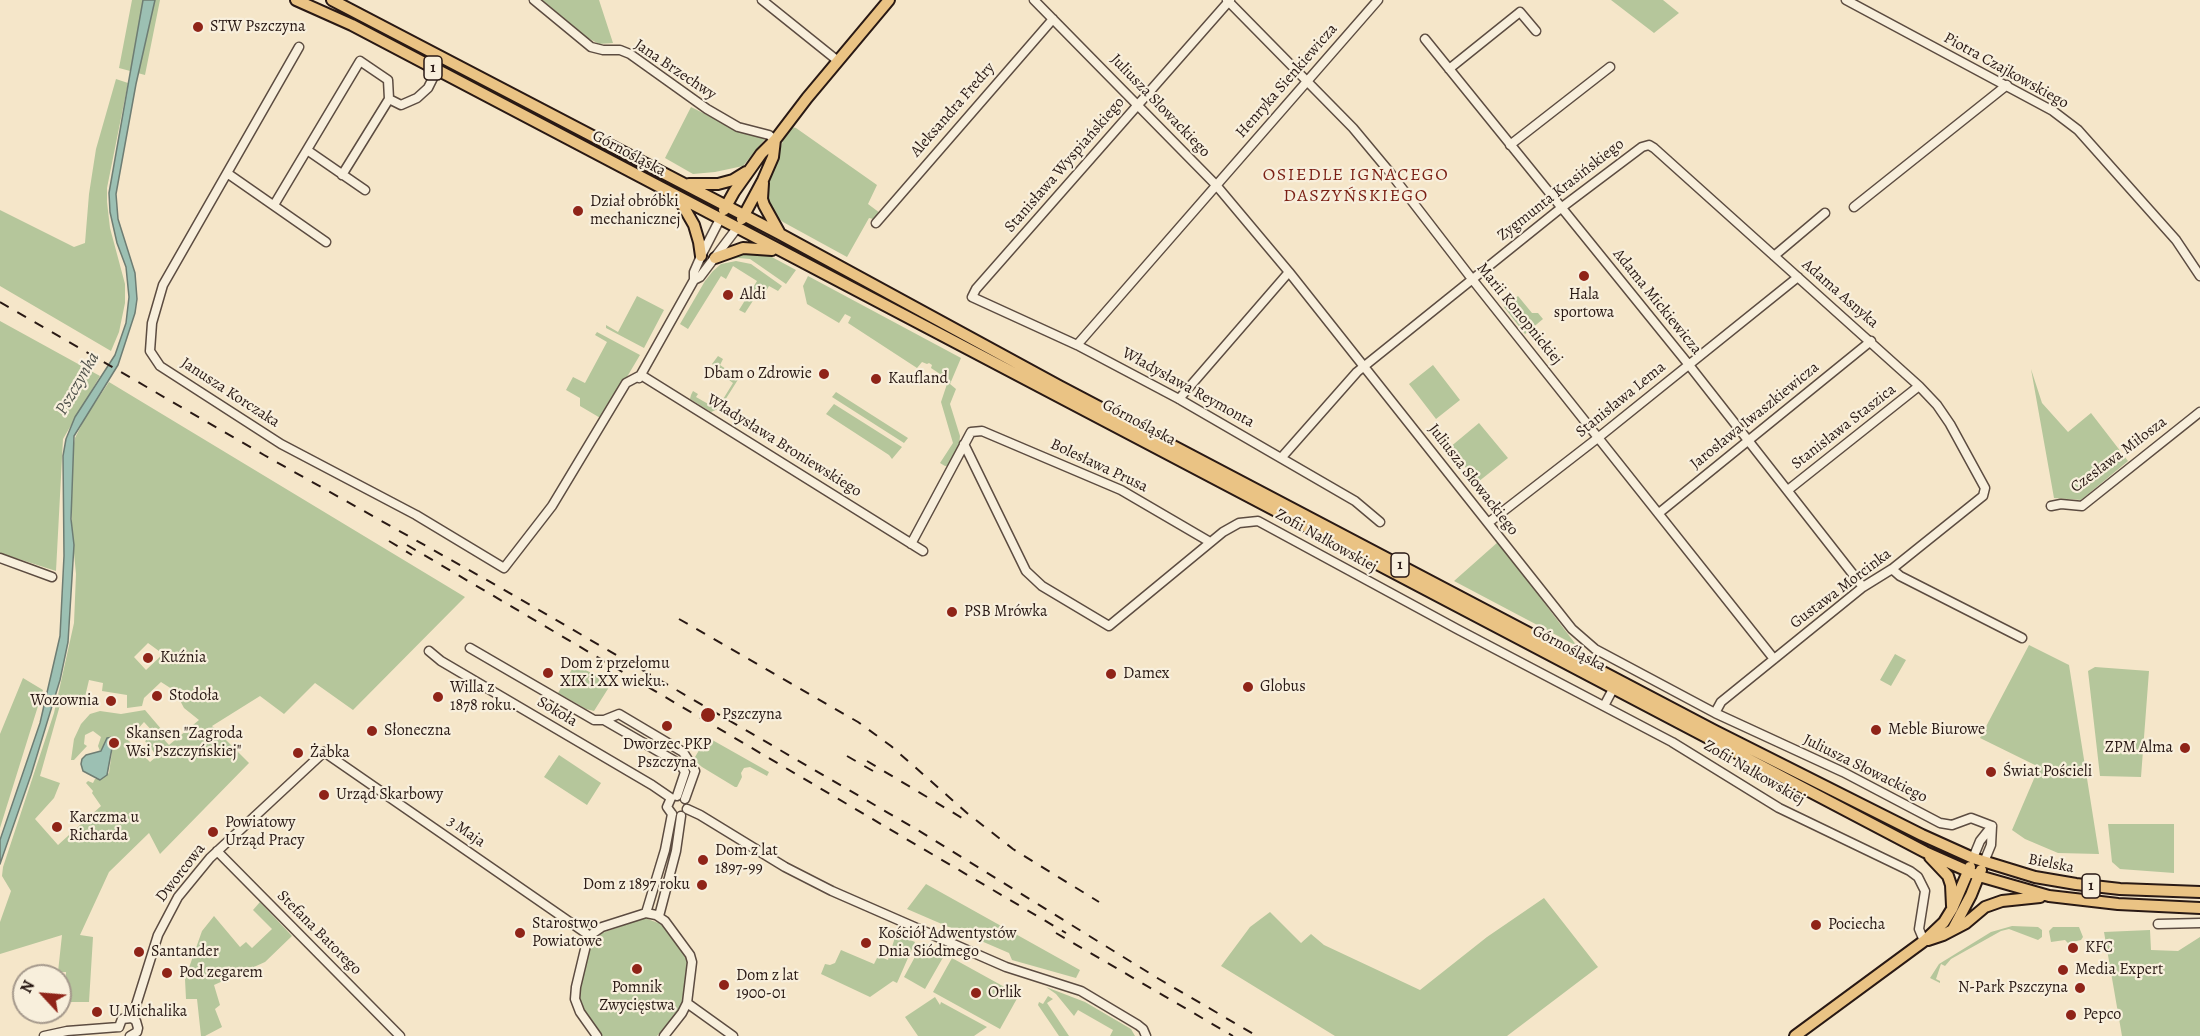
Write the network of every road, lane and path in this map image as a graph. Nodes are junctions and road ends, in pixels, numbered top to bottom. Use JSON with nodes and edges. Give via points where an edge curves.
{"nodes":[{"id":1,"x":296,"y":0,"type":"edge"},
{"id":2,"x":332,"y":0,"type":"edge"},
{"id":3,"x":534,"y":0,"type":"edge"},
{"id":4,"x":762,"y":0,"type":"edge"},
{"id":5,"x":889,"y":0,"type":"edge"},
{"id":6,"x":1034,"y":0,"type":"edge"},
{"id":7,"x":1378,"y":0,"type":"edge"},
{"id":8,"x":1846,"y":0,"type":"edge"},
{"id":9,"x":1228,"y":1,"type":"edge"},
{"id":10,"x":1053,"y":19,"type":"junction"},
{"id":11,"x":1536,"y":31,"type":"dead end"},
{"id":12,"x":1425,"y":39,"type":"dead end"},
{"id":13,"x":299,"y":47,"type":"dead end"},
{"id":14,"x":838,"y":61,"type":"junction"},
{"id":15,"x":1610,"y":66,"type":"dead end"},
{"id":16,"x":1449,"y":69,"type":"junction"},
{"id":17,"x":433,"y":78,"type":"dead end"},
{"id":18,"x":1306,"y":81,"type":"junction"},
{"id":19,"x":2007,"y":86,"type":"junction"},
{"id":20,"x":389,"y":99,"type":"junction"},
{"id":21,"x":1138,"y":105,"type":"junction"},
{"id":22,"x":776,"y":140,"type":"junction"},
{"id":23,"x":1510,"y":144,"type":"junction"},
{"id":24,"x":1649,"y":145,"type":"joint"},
{"id":25,"x":307,"y":150,"type":"junction"},
{"id":26,"x":749,"y":171,"type":"junction"},
{"id":27,"x":227,"y":173,"type":"junction"},
{"id":28,"x":342,"y":175,"type":"junction"},
{"id":29,"x":763,"y":180,"type":"junction"},
{"id":30,"x":686,"y":184,"type":"junction"},
{"id":31,"x":1216,"y":185,"type":"junction"},
{"id":32,"x":365,"y":190,"type":"dead end"},
{"id":33,"x":678,"y":197,"type":"junction"},
{"id":34,"x":727,"y":205,"type":"junction"},
{"id":35,"x":274,"y":206,"type":"junction"},
{"id":36,"x":1854,"y":207,"type":"dead end"},
{"id":37,"x":1561,"y":208,"type":"junction"},
{"id":38,"x":1826,"y":213,"type":"dead end"},
{"id":39,"x":744,"y":215,"type":"junction"},
{"id":40,"x":720,"y":219,"type":"junction"},
{"id":41,"x":876,"y":223,"type":"dead end"},
{"id":42,"x":737,"y":228,"type":"junction"},
{"id":43,"x":780,"y":234,"type":"junction"},
{"id":44,"x":326,"y":242,"type":"dead end"},
{"id":45,"x":780,"y":251,"type":"junction"},
{"id":46,"x":700,"y":256,"type":"junction"},
{"id":47,"x":1774,"y":256,"type":"junction"},
{"id":48,"x":715,"y":258,"type":"junction"},
{"id":49,"x":1289,"y":272,"type":"junction"},
{"id":50,"x":2200,"y":276,"type":"edge"},
{"id":51,"x":1798,"y":277,"type":"junction"},
{"id":52,"x":1472,"y":279,"type":"junction"},
{"id":53,"x":694,"y":280,"type":"junction"},
{"id":54,"x":972,"y":297,"type":"joint"},
{"id":55,"x":1871,"y":341,"type":"junction"},
{"id":56,"x":1077,"y":345,"type":"junction"},
{"id":57,"x":1689,"y":365,"type":"junction"},
{"id":58,"x":1363,"y":368,"type":"junction"},
{"id":59,"x":639,"y":378,"type":"junction"},
{"id":60,"x":1920,"y":386,"type":"junction"},
{"id":61,"x":1179,"y":399,"type":"junction"},
{"id":62,"x":2200,"y":412,"type":"edge"},
{"id":63,"x":1599,"y":437,"type":"junction"},
{"id":64,"x":1748,"y":441,"type":"junction"},
{"id":65,"x":964,"y":444,"type":"junction"},
{"id":66,"x":1282,"y":457,"type":"junction"},
{"id":67,"x":1985,"y":488,"type":"joint"},
{"id":68,"x":1788,"y":490,"type":"junction"},
{"id":69,"x":2051,"y":506,"type":"dead end"},
{"id":70,"x":1659,"y":513,"type":"junction"},
{"id":71,"x":1380,"y":522,"type":"dead end"},
{"id":72,"x":1488,"y":523,"type":"junction"},
{"id":73,"x":1210,"y":542,"type":"junction"},
{"id":74,"x":912,"y":544,"type":"junction"},
{"id":75,"x":923,"y":551,"type":"dead end"},
{"id":76,"x":0,"y":558,"type":"edge"},
{"id":77,"x":1892,"y":569,"type":"junction"},
{"id":78,"x":52,"y":577,"type":"dead end"},
{"id":79,"x":1863,"y":587,"type":"junction"},
{"id":80,"x":2022,"y":638,"type":"dead end"},
{"id":81,"x":470,"y":648,"type":"dead end"},
{"id":82,"x":429,"y":651,"type":"dead end"},
{"id":83,"x":1774,"y":659,"type":"junction"},
{"id":84,"x":1613,"y":689,"type":"junction"},
{"id":85,"x":1604,"y":706,"type":"junction"},
{"id":86,"x":1715,"y":713,"type":"junction"},
{"id":87,"x":324,"y":752,"type":"joint"},
{"id":88,"x":678,"y":798,"type":"junction"},
{"id":89,"x":680,"y":813,"type":"junction"},
{"id":90,"x":1992,"y":826,"type":"junction"},
{"id":91,"x":217,"y":851,"type":"junction"},
{"id":92,"x":1925,"y":852,"type":"junction"},
{"id":93,"x":1973,"y":858,"type":"junction"},
{"id":94,"x":1984,"y":862,"type":"junction"},
{"id":95,"x":1968,"y":871,"type":"junction"},
{"id":96,"x":1979,"y":876,"type":"junction"},
{"id":97,"x":2200,"y":892,"type":"edge"},
{"id":98,"x":2049,"y":896,"type":"junction"},
{"id":99,"x":2200,"y":908,"type":"edge"},
{"id":100,"x":1952,"y":909,"type":"junction"},
{"id":101,"x":646,"y":913,"type":"junction"},
{"id":102,"x":659,"y":916,"type":"junction"},
{"id":103,"x":2200,"y":923,"type":"edge"},
{"id":104,"x":2158,"y":924,"type":"dead end"},
{"id":105,"x":1953,"y":929,"type":"junction"},
{"id":106,"x":590,"y":936,"type":"junction"},
{"id":107,"x":1924,"y":941,"type":"junction"},
{"id":108,"x":687,"y":1003,"type":"junction"},
{"id":109,"x":132,"y":1018,"type":"junction"},
{"id":110,"x":119,"y":1027,"type":"junction"},
{"id":111,"x":44,"y":1036,"type":"edge"},
{"id":112,"x":131,"y":1036,"type":"edge"},
{"id":113,"x":400,"y":1036,"type":"edge"},
{"id":114,"x":597,"y":1036,"type":"edge"},
{"id":115,"x":664,"y":1036,"type":"edge"},
{"id":116,"x":734,"y":1036,"type":"edge"},
{"id":117,"x":1146,"y":1036,"type":"edge"},
{"id":118,"x":1795,"y":1036,"type":"edge"}],
"edges":[{"from":1,"to":33,"type":"main road","name":"Górnośląska","number":"1","via":[[352,25]]},
{"from":2,"to":30,"type":"main road","name":"Górnośląska","number":"1"},
{"from":3,"to":22,"type":"street","name":"Jana Brzechwy","via":[[591,47],[630,54],[707,110],[738,127]]},
{"from":4,"to":14,"type":"street"},
{"from":5,"to":14,"type":"main road"},
{"from":6,"to":10,"type":"street","name":"Juliusza Słowackiego"},
{"from":7,"to":18,"type":"street","name":"Henryka Sienkiewicza"},
{"from":8,"to":19,"type":"street","name":"Piotra Czajkowskiego"},
{"from":9,"to":18,"type":"street","name":"Marii Konopnickiej"},
{"from":9,"to":21,"type":"street","name":"Stanisława Wyspiańskiego"},
{"from":10,"to":21,"type":"street","name":"Juliusza Słowackiego"},
{"from":10,"to":41,"type":"street","name":"Aleksandra Fredry"},
{"from":11,"to":16,"type":"street","via":[[1520,12]]},
{"from":12,"to":16,"type":"street","name":"Adama Mickiewicza"},
{"from":13,"to":27,"type":"street","name":"Janusza Korczaka"},
{"from":14,"to":22,"type":"main road"},
{"from":15,"to":23,"type":"street"},
{"from":16,"to":23,"type":"street","name":"Adama Mickiewicza"},
{"from":17,"to":20,"type":"street","via":[[417,98],[401,105]]},
{"from":18,"to":31,"type":"street","name":"Henryka Sienkiewicza"},
{"from":18,"to":52,"type":"street","name":"Marii Konopnickiej","via":[[1366,143]]},
{"from":19,"to":36,"type":"street"},
{"from":19,"to":50,"type":"street","name":"Piotra Czajkowskiego","via":[[2078,130],[2176,240]]},
{"from":20,"to":25,"type":"street","via":[[388,80],[360,61]]},
{"from":20,"to":28,"type":"street"},
{"from":21,"to":31,"type":"street","name":"Juliusza Słowackiego"},
{"from":21,"to":54,"type":"street","name":"Stanisława Wyspiańskiego"},
{"from":22,"to":26,"type":"main road"},
{"from":22,"to":29,"type":"main road"},
{"from":23,"to":37,"type":"street","name":"Adama Mickiewicza"},
{"from":24,"to":37,"type":"street","name":"Zygmunta Krasińskiego"},
{"from":24,"to":47,"type":"street","name":"Adama Asnyka"},
{"from":25,"to":28,"type":"street"},
{"from":25,"to":35,"type":"street"},
{"from":26,"to":30,"type":"main road","via":[[718,184]]},
{"from":26,"to":34,"type":"main road"},
{"from":27,"to":35,"type":"street"},
{"from":27,"to":59,"type":"street","name":"Janusza Korczaka","via":[[163,285],[152,323],[150,351],[160,366],[281,444],[416,515],[504,568],[552,506],[626,383]]},
{"from":28,"to":32,"type":"street"},
{"from":29,"to":39,"type":"main road"},
{"from":29,"to":43,"type":"main road","via":[[764,205]]},
{"from":30,"to":34,"type":"main road","name":"Górnośląska","number":"1"},
{"from":31,"to":49,"type":"street","name":"Juliusza Słowackiego"},
{"from":31,"to":56,"type":"street","name":"Henryka Sienkiewicza"},
{"from":33,"to":40,"type":"main road","name":"Górnośląska","number":"1"},
{"from":33,"to":46,"type":"main road","via":[[694,225]]},
{"from":34,"to":39,"type":"main road","name":"Górnośląska","number":"1"},
{"from":34,"to":40,"type":"main road"},
{"from":35,"to":44,"type":"street"},
{"from":37,"to":52,"type":"street","name":"Zygmunta Krasińskiego"},
{"from":37,"to":57,"type":"street","name":"Adama Mickiewicza"},
{"from":38,"to":47,"type":"street"},
{"from":39,"to":42,"type":"main road"},
{"from":39,"to":43,"type":"main road","name":"Górnośląska","number":"1"},
{"from":40,"to":42,"type":"main road","name":"Górnośląska","number":"1"},
{"from":40,"to":46,"type":"street"},
{"from":42,"to":45,"type":"main road","name":"Górnośląska","number":"1"},
{"from":42,"to":48,"type":"street"},
{"from":43,"to":93,"type":"main road","name":"Górnośląska","number":"1","via":[[1059,386],[1715,731]]},
{"from":45,"to":48,"type":"main road","via":[[743,248]]},
{"from":45,"to":84,"type":"main road","name":"Górnośląska","number":"1"},
{"from":46,"to":53,"type":"street"},
{"from":47,"to":51,"type":"street","name":"Adama Asnyka"},
{"from":48,"to":53,"type":"street"},
{"from":49,"to":58,"type":"street","name":"Juliusza Słowackiego"},
{"from":49,"to":61,"type":"street"},
{"from":51,"to":55,"type":"street","name":"Adama Asnyka"},
{"from":51,"to":57,"type":"street","name":"Stanisława Lema"},
{"from":52,"to":58,"type":"street","name":"Zygmunta Krasińskiego"},
{"from":52,"to":63,"type":"street","name":"Marii Konopnickiej"},
{"from":53,"to":59,"type":"street"},
{"from":54,"to":56,"type":"street","name":"Władysława Reymonta"},
{"from":55,"to":60,"type":"street","name":"Adama Asnyka"},
{"from":55,"to":64,"type":"street","name":"Jarosława Iwaszkiewicza"},
{"from":56,"to":61,"type":"street","name":"Władysława Reymonta"},
{"from":57,"to":63,"type":"street","name":"Stanisława Lema"},
{"from":57,"to":64,"type":"street","name":"Adama Mickiewicza"},
{"from":58,"to":66,"type":"street","name":"Zygmunta Krasińskiego"},
{"from":58,"to":72,"type":"street","name":"Juliusza Słowackiego"},
{"from":59,"to":74,"type":"street","name":"Władysława Broniewskiego"},
{"from":60,"to":67,"type":"street","name":"Adama Asnyka","via":[[1950,424]]},
{"from":60,"to":68,"type":"street","name":"Stanisława Staszica"},
{"from":61,"to":66,"type":"street","name":"Władysława Reymonta"},
{"from":62,"to":69,"type":"street","name":"Czesława Miłosza","via":[[2082,506]]},
{"from":63,"to":70,"type":"street","name":"Marii Konopnickiej"},
{"from":63,"to":72,"type":"street","name":"Stanisława Lema"},
{"from":64,"to":68,"type":"street","name":"Adama Mickiewicza"},
{"from":64,"to":70,"type":"street","name":"Jarosława Iwaszkiewicza"},
{"from":65,"to":73,"type":"street","name":"Bolesława Prusa","via":[[971,432],[982,431],[1121,490]]},
{"from":65,"to":73,"type":"street","name":"Zofii Nałkowskiej","via":[[1026,571],[1042,586],[1109,626]]},
{"from":65,"to":74,"type":"street"},
{"from":66,"to":71,"type":"street","name":"Władysława Reymonta","via":[[1356,501]]},
{"from":67,"to":77,"type":"street","name":"Gustawa Morcinka","via":[[1983,496]]},
{"from":68,"to":79,"type":"street","name":"Adama Mickiewicza"},
{"from":70,"to":83,"type":"street","name":"Marii Konopnickiej"},
{"from":72,"to":86,"type":"street","name":"Juliusza Słowackiego","via":[[1572,629],[1595,649]]},
{"from":73,"to":85,"type":"street","name":"Zofii Nałkowskiej","via":[[1239,522],[1258,521]]},
{"from":74,"to":75,"type":"street","name":"Władysława Broniewskiego"},
{"from":76,"to":78,"type":"street"},
{"from":77,"to":79,"type":"street","name":"Gustawa Morcinka"},
{"from":77,"to":80,"type":"street"},
{"from":79,"to":83,"type":"street","name":"Gustawa Morcinka"},
{"from":81,"to":88,"type":"street","via":[[594,720],[604,720],[680,764],[685,772]]},
{"from":82,"to":88,"type":"street","name":"Sokoła"},
{"from":83,"to":86,"type":"street","name":"Gustawa Morcinka","via":[[1721,702]]},
{"from":84,"to":85,"type":"street"},
{"from":84,"to":92,"type":"main road","name":"Górnośląska","number":"1"},
{"from":85,"to":107,"type":"street","name":"Zofii Nałkowskiej","via":[[1672,742],[1779,808],[1910,871],[1925,891],[1919,929]]},
{"from":86,"to":90,"type":"street","name":"Juliusza Słowackiego","via":[[1843,772],[1940,823],[1952,825],[1971,818]]},
{"from":87,"to":91,"type":"street","name":"Dworcowa"},
{"from":87,"to":106,"type":"street","name":"3 Maja"},
{"from":88,"to":89,"type":"street","via":[[687,804]]},
{"from":88,"to":89,"type":"street","via":[[667,807]]},
{"from":89,"to":101,"type":"street"},
{"from":89,"to":102,"type":"street","via":[[676,851]]},
{"from":89,"to":117,"type":"street","via":[[700,815],[785,867],[888,916],[1006,967],[1081,991],[1138,1025]]},
{"from":90,"to":93,"type":"street"},
{"from":90,"to":94,"type":"street"},
{"from":91,"to":109,"type":"street","name":"Dworcowa","via":[[190,880],[165,918]]},
{"from":91,"to":113,"type":"street","name":"Stefana Batorego"},
{"from":92,"to":95,"type":"main road","name":"Górnośląska","number":"1"},
{"from":92,"to":100,"type":"main road","via":[[1948,876]]},
{"from":93,"to":94,"type":"main road","name":"Górnośląska","number":"1"},
{"from":93,"to":95,"type":"main road"},
{"from":94,"to":96,"type":"main road"},
{"from":94,"to":97,"type":"main road","name":"Bielska","number":"1","via":[[2076,884]]},
{"from":95,"to":96,"type":"main road","name":"Bielska","number":"1"},
{"from":95,"to":100,"type":"main road"},
{"from":96,"to":98,"type":"main road","name":"Bielska","number":"1"},
{"from":96,"to":105,"type":"main road"},
{"from":98,"to":99,"type":"main road","name":"Bielska","number":"1"},
{"from":98,"to":105,"type":"main road","via":[[2002,901],[1985,907]]},
{"from":100,"to":107,"type":"main road"},
{"from":101,"to":102,"type":"street"},
{"from":101,"to":106,"type":"street","via":[[602,927]]},
{"from":102,"to":108,"type":"street","via":[[691,959]]},
{"from":103,"to":104,"type":"street"},
{"from":105,"to":107,"type":"main road"},
{"from":106,"to":114,"type":"street","via":[[575,999]]},
{"from":107,"to":118,"type":"main road"},
{"from":108,"to":115,"type":"street"},
{"from":108,"to":116,"type":"street"},
{"from":109,"to":110,"type":"street","via":[[122,1020]]},
{"from":109,"to":112,"type":"street","name":"Dworcowa","via":[[138,1025]]},
{"from":110,"to":111,"type":"street"},
{"from":110,"to":112,"type":"street","name":"Dworcowa","via":[[121,1033]]}]}
